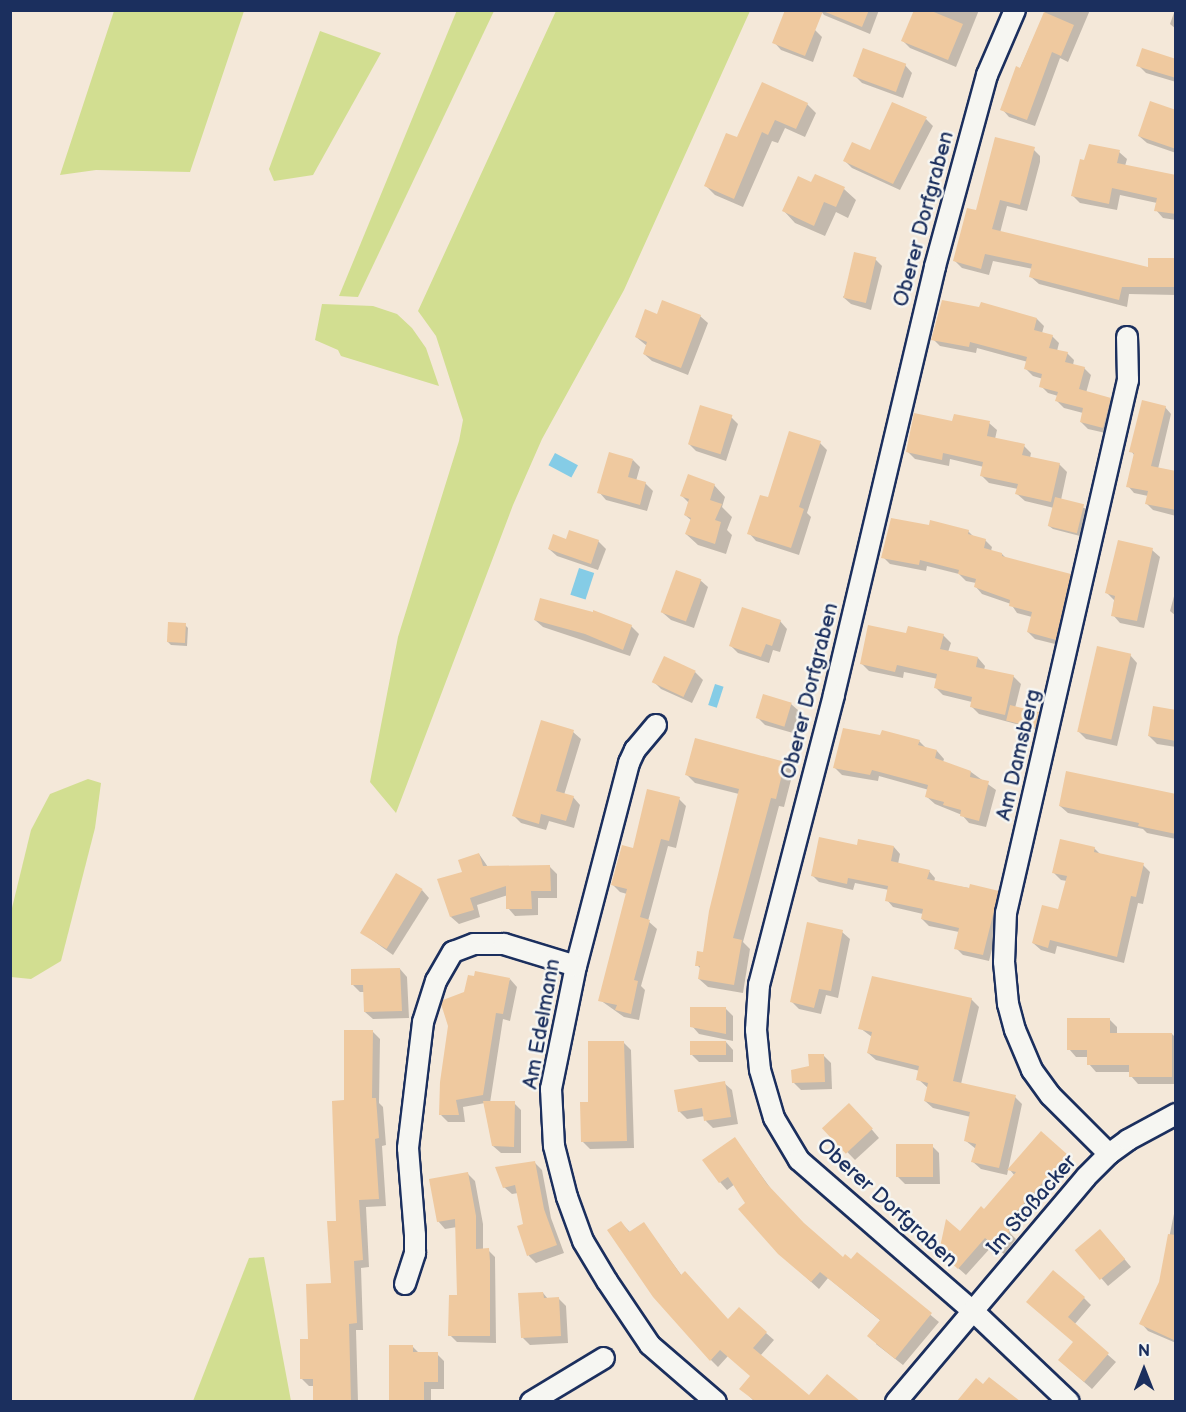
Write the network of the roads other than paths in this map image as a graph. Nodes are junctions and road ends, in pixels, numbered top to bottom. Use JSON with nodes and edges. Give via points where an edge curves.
{"nodes":[{"id":1,"x":1016,"y":10,"type":"edge"},
{"id":2,"x":1127,"y":337,"type":"dead end"},
{"id":3,"x":656,"y":725,"type":"dead end"},
{"id":4,"x":576,"y":966,"type":"junction"},
{"id":5,"x":1176,"y":1114,"type":"edge"},
{"id":6,"x":1109,"y":1154,"type":"junction"},
{"id":7,"x":405,"y":1284,"type":"dead end"},
{"id":8,"x":973,"y":1311,"type":"junction"},
{"id":9,"x":604,"y":1358,"type":"dead end"},
{"id":10,"x":531,"y":1401,"type":"edge"},
{"id":11,"x":716,"y":1401,"type":"edge"},
{"id":12,"x":896,"y":1401,"type":"edge"},
{"id":13,"x":1069,"y":1401,"type":"edge"}],
"edges":[{"from":1,"to":8,"type":"street","name":"Oberer Dorfgraben","via":[[987,75],[935,267],[834,695],[759,985],[756,1030],[760,1070],[774,1118],[799,1160]]},
{"from":2,"to":6,"type":"street","name":"Am Damsberg","via":[[1128,380],[1006,913],[1004,963],[1008,1004],[1032,1070],[1050,1095]]},
{"from":3,"to":4,"type":"street","name":"Am Edelmann","via":[[634,750],[629,763]]},
{"from":4,"to":7,"type":"street","via":[[504,944],[474,944],[453,952],[436,981],[423,1022],[408,1148],[416,1235]]},
{"from":4,"to":11,"type":"street","name":"Am Edelmann","via":[[551,1089],[555,1146],[567,1197],[583,1241],[650,1345]]},
{"from":5,"to":6,"type":"street","name":"Im Stoßacker"},
{"from":6,"to":8,"type":"street","name":"Im Stoßacker"},
{"from":8,"to":12,"type":"street","name":"Im Stoßacker"},
{"from":8,"to":13,"type":"street","name":"Oberer Dorfgraben"},
{"from":9,"to":10,"type":"street"}]}
